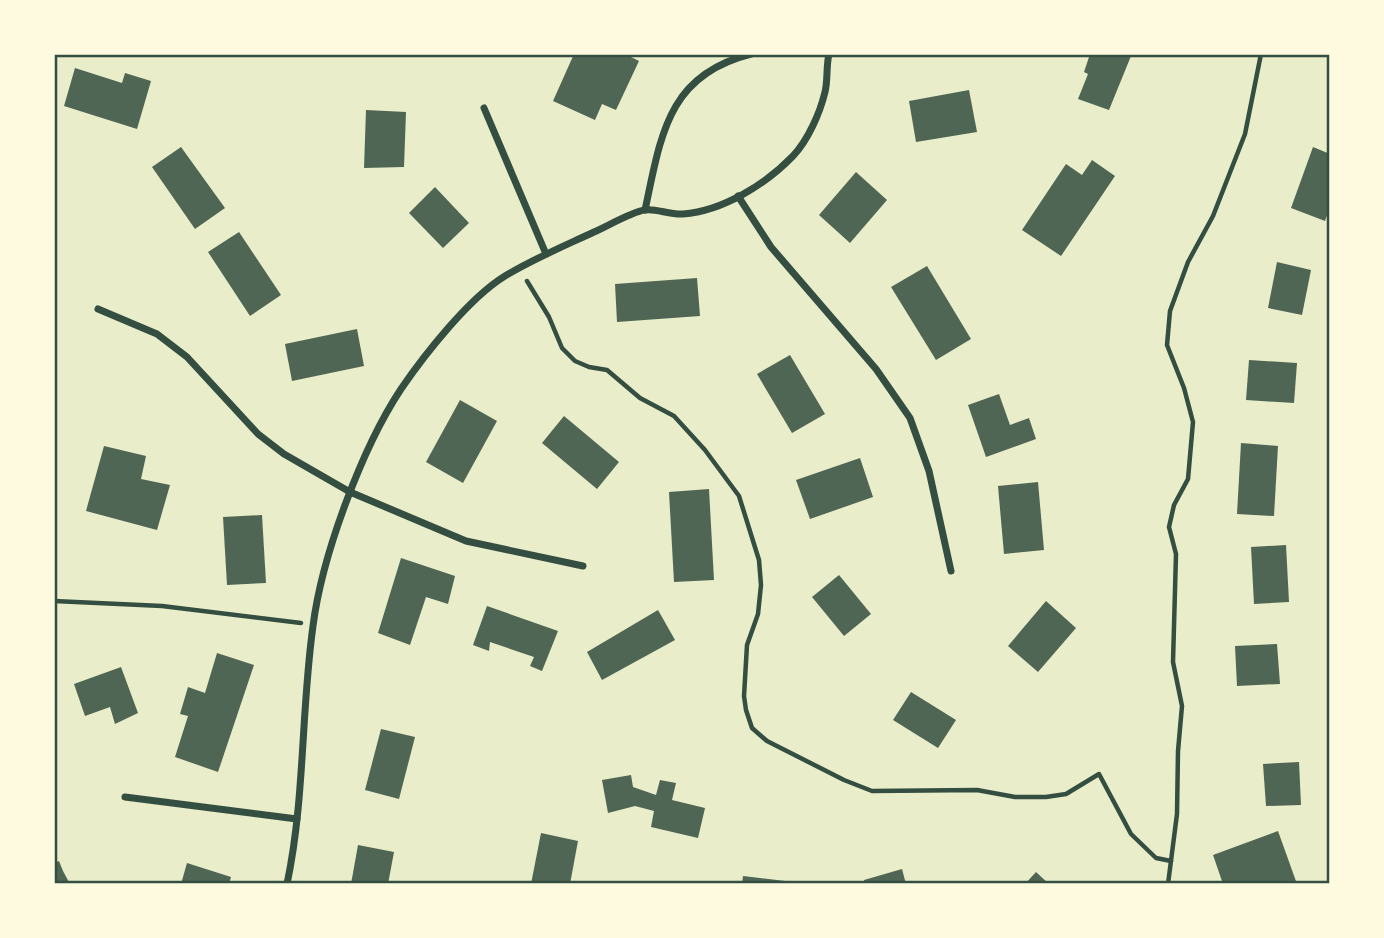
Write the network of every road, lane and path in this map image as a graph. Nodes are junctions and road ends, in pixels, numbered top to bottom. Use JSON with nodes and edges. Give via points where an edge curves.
{"nodes":[{"id":1,"x":751,"y":54,"type":"edge"},
{"id":2,"x":1261,"y":54,"type":"edge"},
{"id":3,"x":827,"y":55,"type":"edge"},
{"id":4,"x":484,"y":108,"type":"dead end"},
{"id":5,"x":738,"y":196,"type":"junction"},
{"id":6,"x":645,"y":210,"type":"junction"},
{"id":7,"x":546,"y":254,"type":"junction"},
{"id":8,"x":519,"y":268,"type":"junction"},
{"id":9,"x":98,"y":309,"type":"dead end"},
{"id":10,"x":350,"y":492,"type":"junction"},
{"id":11,"x":583,"y":566,"type":"dead end"},
{"id":12,"x":951,"y":571,"type":"dead end"},
{"id":13,"x":54,"y":601,"type":"edge"},
{"id":14,"x":313,"y":626,"type":"junction"},
{"id":15,"x":125,"y":797,"type":"dead end"},
{"id":16,"x":297,"y":819,"type":"junction"},
{"id":17,"x":1171,"y":861,"type":"junction"},
{"id":18,"x":287,"y":884,"type":"edge"},
{"id":19,"x":1168,"y":884,"type":"edge"}],
"edges":[{"from":1,"to":6,"type":"street","via":[[704,73],[676,104],[663,130]]},
{"from":2,"to":17,"type":"path","via":[[1245,134],[1170,311],[1167,345],[1193,422],[1188,479],[1174,505],[1170,527],[1176,555],[1173,662],[1182,706]]},
{"from":3,"to":5,"type":"street","via":[[826,91],[795,154],[769,178]]},
{"from":4,"to":7,"type":"street"},
{"from":5,"to":6,"type":"street","via":[[684,214]]},
{"from":5,"to":12,"type":"street","via":[[771,247],[876,369],[910,418],[929,471]]},
{"from":6,"to":7,"type":"street"},
{"from":7,"to":8,"type":"street"},
{"from":8,"to":10,"type":"street","via":[[476,299],[401,390]]},
{"from":8,"to":17,"type":"path","via":[[562,348],[575,361],[607,370],[640,398],[674,416],[739,496],[759,561],[761,585],[758,614],[747,645],[744,696],[752,729],[767,741],[872,791],[977,790],[1046,797],[1066,794],[1099,775],[1131,834],[1156,858]]},
{"from":9,"to":10,"type":"street","via":[[157,334],[187,357],[258,434]]},
{"from":10,"to":11,"type":"street","via":[[466,541]]},
{"from":10,"to":14,"type":"street"},
{"from":13,"to":14,"type":"path","via":[[162,606]]},
{"from":14,"to":16,"type":"street"},
{"from":15,"to":16,"type":"street"},
{"from":16,"to":18,"type":"street"},
{"from":17,"to":19,"type":"path"}]}
